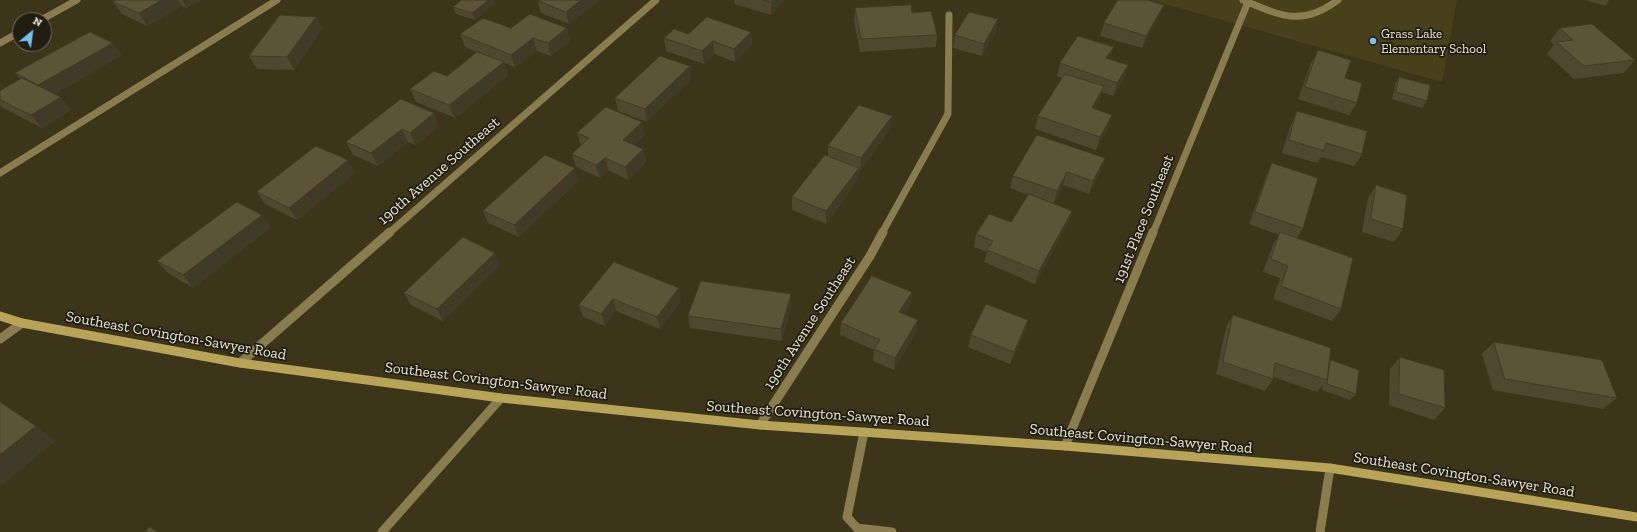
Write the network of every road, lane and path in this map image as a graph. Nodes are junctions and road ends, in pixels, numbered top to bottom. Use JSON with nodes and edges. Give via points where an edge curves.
{"nodes":[{"id":1,"x":77,"y":0,"type":"edge"},
{"id":2,"x":277,"y":0,"type":"edge"},
{"id":3,"x":656,"y":0,"type":"edge"},
{"id":4,"x":1338,"y":0,"type":"edge"},
{"id":5,"x":1245,"y":1,"type":"edge"},
{"id":6,"x":52,"y":14,"type":"edge"},
{"id":7,"x":949,"y":14,"type":"dead end"},
{"id":8,"x":12,"y":36,"type":"edge"},
{"id":9,"x":0,"y":42,"type":"edge"},
{"id":10,"x":0,"y":173,"type":"edge"},
{"id":11,"x":0,"y":316,"type":"edge"},
{"id":12,"x":22,"y":323,"type":"junction"},
{"id":13,"x":0,"y":339,"type":"edge"},
{"id":14,"x":240,"y":363,"type":"junction"},
{"id":15,"x":501,"y":398,"type":"junction"},
{"id":16,"x":760,"y":425,"type":"junction"},
{"id":17,"x":864,"y":432,"type":"junction"},
{"id":18,"x":1065,"y":446,"type":"junction"},
{"id":19,"x":1330,"y":468,"type":"junction"},
{"id":20,"x":1637,"y":517,"type":"edge"},
{"id":21,"x":382,"y":532,"type":"edge"},
{"id":22,"x":892,"y":532,"type":"edge"},
{"id":23,"x":1320,"y":532,"type":"edge"}],
"edges":[{"from":1,"to":6,"type":"street"},
{"from":2,"to":10,"type":"street"},
{"from":3,"to":14,"type":"street","name":"190th Avenue Southeast"},
{"from":4,"to":5,"type":"street","via":[[1319,14],[1292,18]]},
{"from":5,"to":18,"type":"street","name":"191st Place Southeast"},
{"from":7,"to":16,"type":"street","name":"190th Avenue Southeast","via":[[948,114],[870,256]]},
{"from":8,"to":9,"type":"street"},
{"from":11,"to":12,"type":"street","name":"Southeast Covington-Sawyer Road"},
{"from":12,"to":13,"type":"street"},
{"from":12,"to":14,"type":"street","name":"Southeast Covington-Sawyer Road"},
{"from":14,"to":15,"type":"street","name":"Southeast Covington-Sawyer Road"},
{"from":15,"to":16,"type":"street","name":"Southeast Covington-Sawyer Road"},
{"from":15,"to":21,"type":"street"},
{"from":16,"to":17,"type":"street","name":"Southeast Covington-Sawyer Road"},
{"from":17,"to":18,"type":"street","name":"Southeast Covington-Sawyer Road"},
{"from":17,"to":22,"type":"street","via":[[847,517],[857,528]]},
{"from":18,"to":19,"type":"street","name":"Southeast Covington-Sawyer Road"},
{"from":19,"to":20,"type":"street","name":"Southeast Covington-Sawyer Road"},
{"from":19,"to":23,"type":"street"}]}
